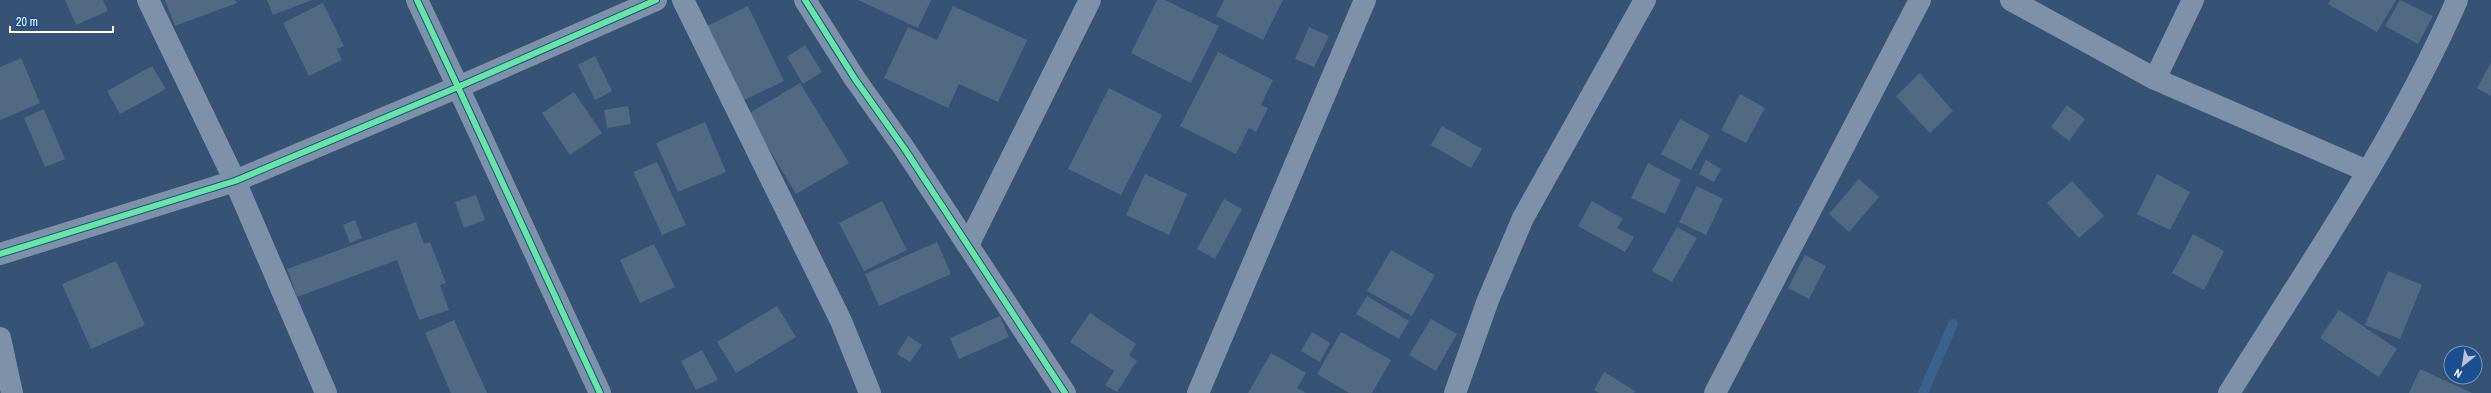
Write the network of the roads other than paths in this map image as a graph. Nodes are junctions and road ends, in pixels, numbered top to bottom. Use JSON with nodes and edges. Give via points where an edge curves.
{"nodes":[{"id":1,"x":148,"y":0,"type":"edge"},
{"id":2,"x":417,"y":0,"type":"edge"},
{"id":3,"x":656,"y":0,"type":"edge"},
{"id":4,"x":683,"y":0,"type":"edge"},
{"id":5,"x":805,"y":0,"type":"edge"},
{"id":6,"x":1090,"y":0,"type":"edge"},
{"id":7,"x":1365,"y":0,"type":"edge"},
{"id":8,"x":1645,"y":0,"type":"edge"},
{"id":9,"x":1920,"y":0,"type":"edge"},
{"id":10,"x":2011,"y":0,"type":"edge"},
{"id":11,"x":2193,"y":0,"type":"edge"},
{"id":12,"x":2458,"y":0,"type":"edge"},
{"id":13,"x":2155,"y":79,"type":"junction"},
{"id":14,"x":458,"y":87,"type":"junction"},
{"id":15,"x":2367,"y":171,"type":"junction"},
{"id":16,"x":235,"y":181,"type":"junction"},
{"id":17,"x":968,"y":244,"type":"junction"},
{"id":18,"x":0,"y":254,"type":"edge"},
{"id":19,"x":0,"y":338,"type":"edge"},
{"id":20,"x":12,"y":393,"type":"edge"},
{"id":21,"x":326,"y":393,"type":"edge"},
{"id":22,"x":600,"y":393,"type":"edge"},
{"id":23,"x":870,"y":393,"type":"edge"},
{"id":24,"x":1065,"y":393,"type":"edge"},
{"id":25,"x":1198,"y":393,"type":"edge"},
{"id":26,"x":1454,"y":393,"type":"edge"},
{"id":27,"x":1715,"y":393,"type":"edge"},
{"id":28,"x":2229,"y":393,"type":"edge"}],
"edges":[{"from":1,"to":16,"type":"street"},
{"from":2,"to":14,"type":"street"},
{"from":3,"to":14,"type":"street"},
{"from":4,"to":23,"type":"street","via":[[841,321]]},
{"from":5,"to":17,"type":"street","via":[[855,79]]},
{"from":6,"to":17,"type":"street"},
{"from":7,"to":25,"type":"street"},
{"from":8,"to":26,"type":"street","via":[[1523,218],[1488,300]]},
{"from":9,"to":27,"type":"street"},
{"from":10,"to":13,"type":"street"},
{"from":11,"to":13,"type":"street"},
{"from":12,"to":15,"type":"street","via":[[2439,41]]},
{"from":13,"to":15,"type":"street"},
{"from":14,"to":16,"type":"street"},
{"from":14,"to":22,"type":"street"},
{"from":15,"to":28,"type":"street"},
{"from":16,"to":18,"type":"street"},
{"from":16,"to":21,"type":"street"},
{"from":17,"to":24,"type":"street"},
{"from":19,"to":20,"type":"street"}]}
